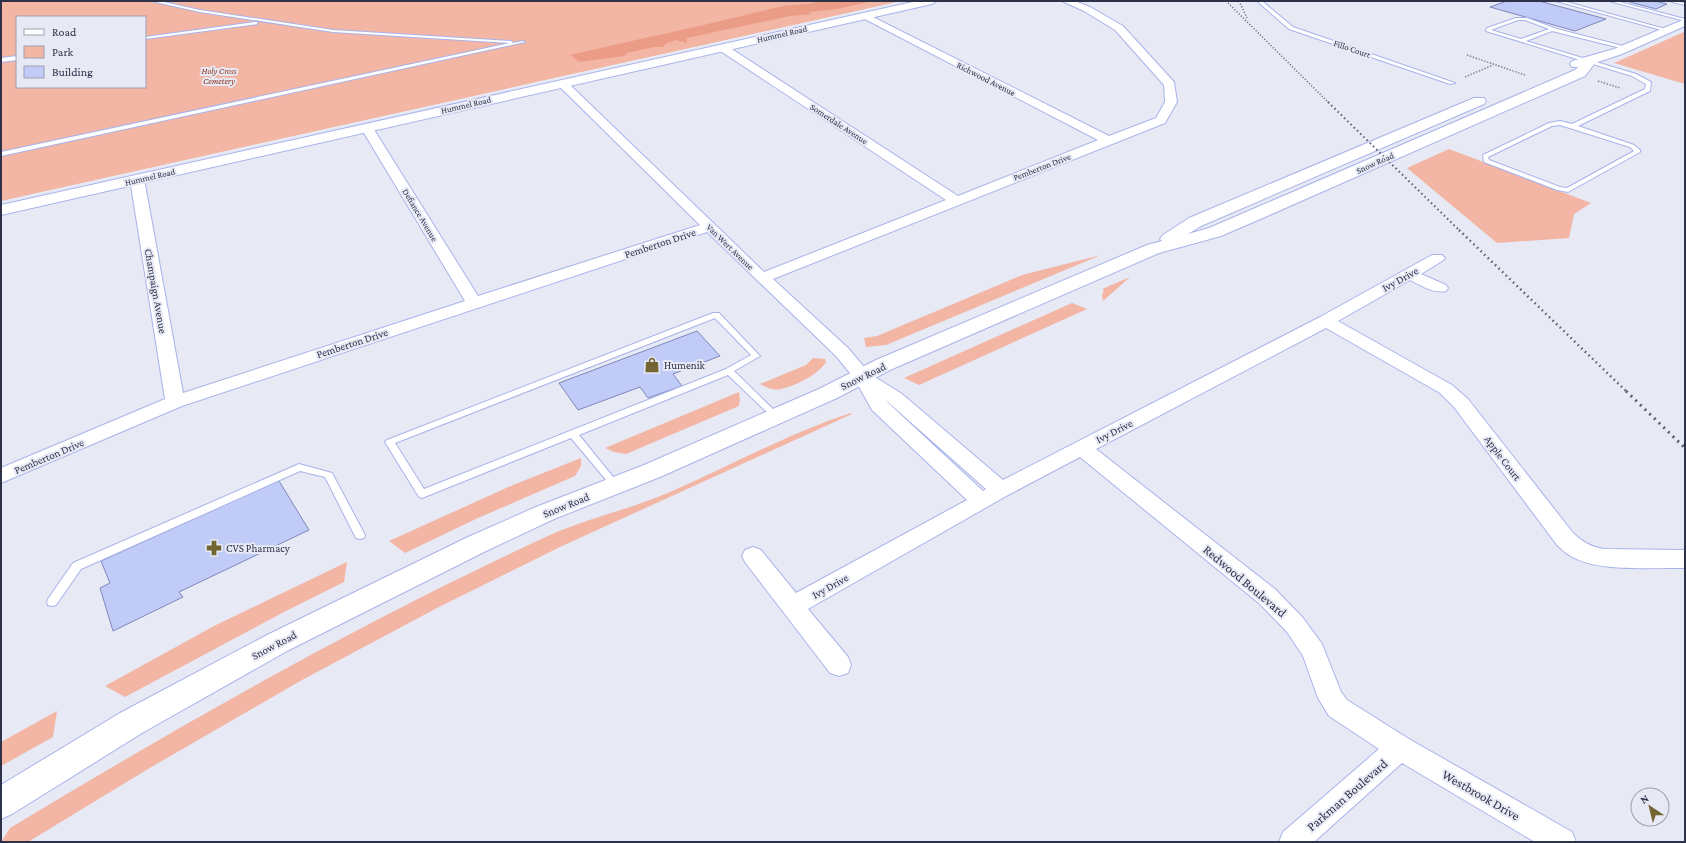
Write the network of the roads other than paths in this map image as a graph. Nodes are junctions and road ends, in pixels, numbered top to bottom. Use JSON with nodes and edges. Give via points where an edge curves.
{"nodes":[{"id":1,"x":153,"y":1,"type":"edge"},
{"id":2,"x":932,"y":1,"type":"edge"},
{"id":3,"x":1067,"y":1,"type":"edge"},
{"id":4,"x":1259,"y":1,"type":"edge"},
{"id":5,"x":1558,"y":1,"type":"edge"},
{"id":6,"x":1611,"y":1,"type":"edge"},
{"id":7,"x":1674,"y":1,"type":"edge"},
{"id":8,"x":1685,"y":4,"type":"edge"},
{"id":9,"x":864,"y":16,"type":"junction"},
{"id":10,"x":265,"y":21,"type":"junction"},
{"id":11,"x":1680,"y":25,"type":"edge"},
{"id":12,"x":1558,"y":30,"type":"junction"},
{"id":13,"x":146,"y":38,"type":"edge"},
{"id":14,"x":1521,"y":41,"type":"junction"},
{"id":15,"x":723,"y":48,"type":"junction"},
{"id":16,"x":1625,"y":48,"type":"junction"},
{"id":17,"x":16,"y":58,"type":"edge"},
{"id":18,"x":1,"y":60,"type":"edge"},
{"id":19,"x":1590,"y":62,"type":"junction"},
{"id":20,"x":1522,"y":80,"type":"road end"},
{"id":21,"x":1452,"y":83,"type":"road end"},
{"id":22,"x":563,"y":84,"type":"junction"},
{"id":23,"x":1491,"y":96,"type":"dead end"},
{"id":24,"x":1573,"y":126,"type":"junction"},
{"id":25,"x":366,"y":128,"type":"junction"},
{"id":26,"x":1109,"y":141,"type":"junction"},
{"id":27,"x":1,"y":154,"type":"edge"},
{"id":28,"x":137,"y":180,"type":"junction"},
{"id":29,"x":955,"y":200,"type":"junction"},
{"id":30,"x":1,"y":210,"type":"edge"},
{"id":31,"x":709,"y":227,"type":"junction"},
{"id":32,"x":1153,"y":249,"type":"junction"},
{"id":33,"x":1437,"y":258,"type":"dead end"},
{"id":34,"x":1409,"y":274,"type":"junction"},
{"id":35,"x":762,"y":278,"type":"junction"},
{"id":36,"x":1440,"y":288,"type":"dead end"},
{"id":37,"x":474,"y":303,"type":"junction"},
{"id":38,"x":1326,"y":321,"type":"junction"},
{"id":39,"x":729,"y":371,"type":"junction"},
{"id":40,"x":862,"y":376,"type":"junction"},
{"id":41,"x":175,"y":402,"type":"junction"},
{"id":42,"x":776,"y":416,"type":"junction"},
{"id":43,"x":573,"y":434,"type":"junction"},
{"id":44,"x":1081,"y":448,"type":"junction"},
{"id":45,"x":1,"y":476,"type":"edge"},
{"id":46,"x":615,"y":485,"type":"junction"},
{"id":47,"x":1001,"y":490,"type":"junction"},
{"id":48,"x":981,"y":501,"type":"junction"},
{"id":49,"x":360,"y":535,"type":"dead end"},
{"id":50,"x":753,"y":556,"type":"dead end"},
{"id":51,"x":1685,"y":559,"type":"edge"},
{"id":52,"x":52,"y":602,"type":"dead end"},
{"id":53,"x":793,"y":606,"type":"junction"},
{"id":54,"x":839,"y":665,"type":"dead end"},
{"id":55,"x":1400,"y":748,"type":"junction"},
{"id":56,"x":1,"y":803,"type":"edge"},
{"id":57,"x":1293,"y":842,"type":"edge"},
{"id":58,"x":1562,"y":842,"type":"edge"}],
"edges":[{"from":1,"to":10,"type":"lane"},
{"from":2,"to":9,"type":"main road","name":"Hummel Road"},
{"from":3,"to":26,"type":"street","name":"Pemberton Drive","via":[[1087,9],[1119,28],[1170,84],[1172,102],[1161,120]]},
{"from":4,"to":21,"type":"lane","name":"Fillo Court","via":[[1291,28]]},
{"from":5,"to":11,"type":"lane"},
{"from":6,"to":11,"type":"lane"},
{"from":7,"to":8,"type":"lane"},
{"from":9,"to":15,"type":"main road","name":"Hummel Road"},
{"from":9,"to":26,"type":"street","name":"Richwood Avenue"},
{"from":10,"to":13,"type":"lane"},
{"from":10,"to":27,"type":"lane","via":[[333,31],[523,42]]},
{"from":11,"to":16,"type":"main road","name":"Snow Road"},
{"from":12,"to":14,"type":"lane","via":[[1552,29]]},
{"from":12,"to":14,"type":"lane","via":[[1518,19],[1488,31]]},
{"from":12,"to":16,"type":"lane"},
{"from":14,"to":19,"type":"lane"},
{"from":15,"to":22,"type":"main road","name":"Hummel Road"},
{"from":15,"to":29,"type":"street","name":"Somerdale Avenue"},
{"from":16,"to":19,"type":"main road","name":"Snow Road"},
{"from":17,"to":18,"type":"lane"},
{"from":19,"to":20,"type":"main road","name":"Snow Road","via":[[1561,67]]},
{"from":19,"to":24,"type":"lane","via":[[1634,75],[1649,83],[1648,90]]},
{"from":19,"to":32,"type":"main road","name":"Snow Road","via":[[1580,73],[1273,208],[1215,232]]},
{"from":22,"to":25,"type":"main road","name":"Hummel Road"},
{"from":22,"to":31,"type":"street","name":"Van Wert Avenue"},
{"from":23,"to":32,"type":"main road","name":"Snow Road","via":[[1195,222]]},
{"from":24,"to":24,"type":"lane","via":[[1551,124],[1485,156],[1486,161],[1559,189],[1568,190],[1638,151],[1632,146]]},
{"from":25,"to":28,"type":"main road","name":"Hummel Road"},
{"from":25,"to":37,"type":"street","name":"Defiance Avenue"},
{"from":26,"to":29,"type":"street","name":"Pemberton Drive"},
{"from":28,"to":30,"type":"main road","name":"Hummel Road"},
{"from":28,"to":41,"type":"street","name":"Champaign Avenue"},
{"from":29,"to":35,"type":"street","name":"Pemberton Drive"},
{"from":31,"to":35,"type":"street","name":"Van Wert Avenue"},
{"from":31,"to":37,"type":"street","name":"Pemberton Drive"},
{"from":32,"to":40,"type":"main road","name":"Snow Road"},
{"from":33,"to":34,"type":"street","name":"Ivy Drive"},
{"from":34,"to":36,"type":"street"},
{"from":34,"to":38,"type":"street","name":"Ivy Drive"},
{"from":35,"to":40,"type":"street","name":"Van Wert Avenue","via":[[842,352]]},
{"from":37,"to":41,"type":"street","name":"Pemberton Drive"},
{"from":38,"to":44,"type":"street","name":"Ivy Drive"},
{"from":38,"to":51,"type":"street","name":"Apple Court","via":[[1446,388],[1461,403],[1564,539],[1576,549],[1591,556],[1604,558]]},
{"from":39,"to":42,"type":"lane"},
{"from":39,"to":43,"type":"lane"},
{"from":39,"to":43,"type":"lane","via":[[756,356],[716,315],[390,442],[422,494]]},
{"from":40,"to":42,"type":"main road","name":"Snow Road"},
{"from":40,"to":47,"type":"street","name":"Van Wert Avenue","via":[[896,398]]},
{"from":40,"to":48,"type":"street","name":"Van Wert Avenue","via":[[880,406]]},
{"from":41,"to":45,"type":"street","name":"Pemberton Drive"},
{"from":42,"to":46,"type":"main road","name":"Snow Road"},
{"from":43,"to":46,"type":"lane"},
{"from":44,"to":47,"type":"street","name":"Ivy Drive"},
{"from":44,"to":55,"type":"street","name":"Redwood Boulevard","via":[[1268,597],[1295,625],[1313,651],[1331,698],[1338,708]]},
{"from":46,"to":56,"type":"main road","name":"Snow Road","via":[[531,519],[277,643],[131,723]]},
{"from":47,"to":48,"type":"street","name":"Ivy Drive"},
{"from":48,"to":53,"type":"street","name":"Ivy Drive"},
{"from":49,"to":52,"type":"lane","via":[[328,475],[299,466],[77,566]]},
{"from":50,"to":53,"type":"street"},
{"from":53,"to":54,"type":"street"},
{"from":55,"to":57,"type":"street","name":"Parkman Boulevard"},
{"from":55,"to":58,"type":"street","name":"Westbrook Drive"}]}
